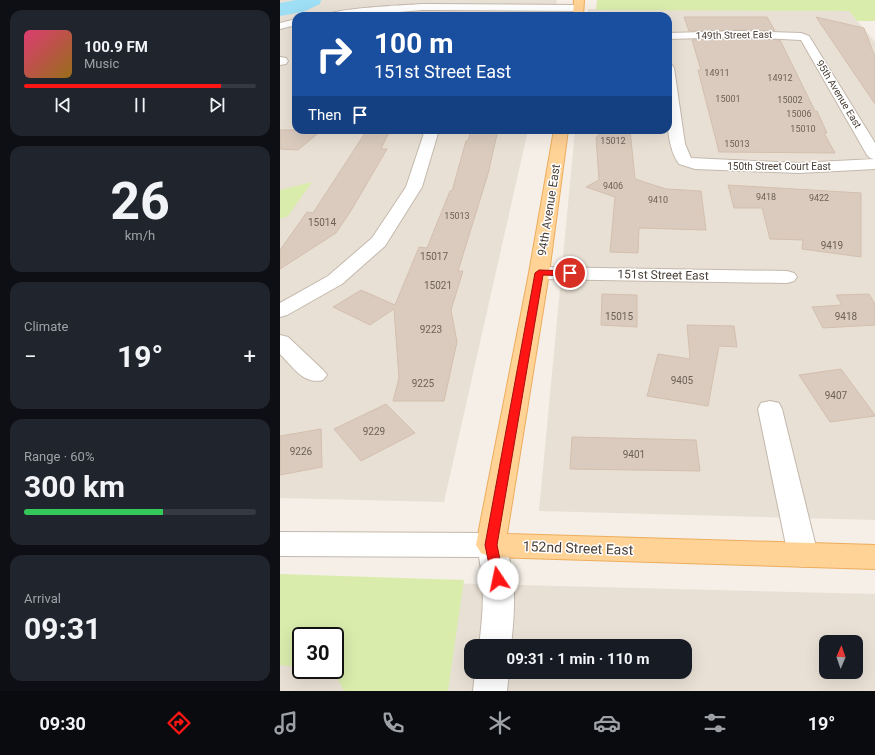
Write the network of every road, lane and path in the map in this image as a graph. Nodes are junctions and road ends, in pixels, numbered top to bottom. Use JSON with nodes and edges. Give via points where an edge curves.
{"nodes":[{"id":1,"x":578,"y":8,"type":"edge"},
{"id":2,"x":353,"y":12,"type":"edge"},
{"id":3,"x":470,"y":12,"type":"edge"},
{"id":4,"x":292,"y":23,"type":"edge"},
{"id":5,"x":280,"y":26,"type":"edge"},
{"id":6,"x":672,"y":36,"type":"edge"},
{"id":7,"x":801,"y":36,"type":"joint"},
{"id":8,"x":672,"y":98,"type":"edge"},
{"id":9,"x":431,"y":134,"type":"edge"},
{"id":10,"x":560,"y":134,"type":"edge"},
{"id":11,"x":875,"y":156,"type":"edge"},
{"id":12,"x":875,"y":165,"type":"edge"},
{"id":13,"x":539,"y":273,"type":"junction"},
{"id":14,"x":788,"y":276,"type":"dead end"},
{"id":15,"x":280,"y":311,"type":"edge"},
{"id":16,"x":280,"y":342,"type":"edge"},
{"id":17,"x":315,"y":375,"type":"dead end"},
{"id":18,"x":770,"y":409,"type":"dead end"},
{"id":19,"x":280,"y":544,"type":"edge"},
{"id":20,"x":491,"y":545,"type":"junction"},
{"id":21,"x":803,"y":555,"type":"junction"},
{"id":22,"x":875,"y":557,"type":"edge"},
{"id":23,"x":496,"y":639,"type":"edge"},
{"id":24,"x":491,"y":679,"type":"edge"},
{"id":25,"x":490,"y":691,"type":"edge"}],
"edges":[{"from":1,"to":3,"type":"street"},
{"from":2,"to":3,"type":"street","via":[[414,7]]},
{"from":4,"to":5,"type":"street"},
{"from":6,"to":7,"type":"street","name":"149th Street East"},
{"from":7,"to":11,"type":"street","name":"95th Avenue East","via":[[810,44]]},
{"from":8,"to":12,"type":"street","name":"150th Street Court East","via":[[678,144],[684,161],[694,164],[799,168]]},
{"from":9,"to":15,"type":"street","via":[[414,187],[379,242],[335,280]]},
{"from":10,"to":13,"type":"main road","name":"94th Avenue East"},
{"from":13,"to":14,"type":"street","name":"151st Street East"},
{"from":13,"to":20,"type":"main road","name":"94th Avenue East"},
{"from":16,"to":17,"type":"street"},
{"from":18,"to":21,"type":"street"},
{"from":19,"to":20,"type":"street","name":"152nd Street East"},
{"from":20,"to":21,"type":"main road","name":"152nd Street East"},
{"from":20,"to":23,"type":"street","name":"94th Avenue East","via":[[498,579]]},
{"from":21,"to":22,"type":"main road","name":"152nd Street East"},
{"from":24,"to":25,"type":"street"}]}
